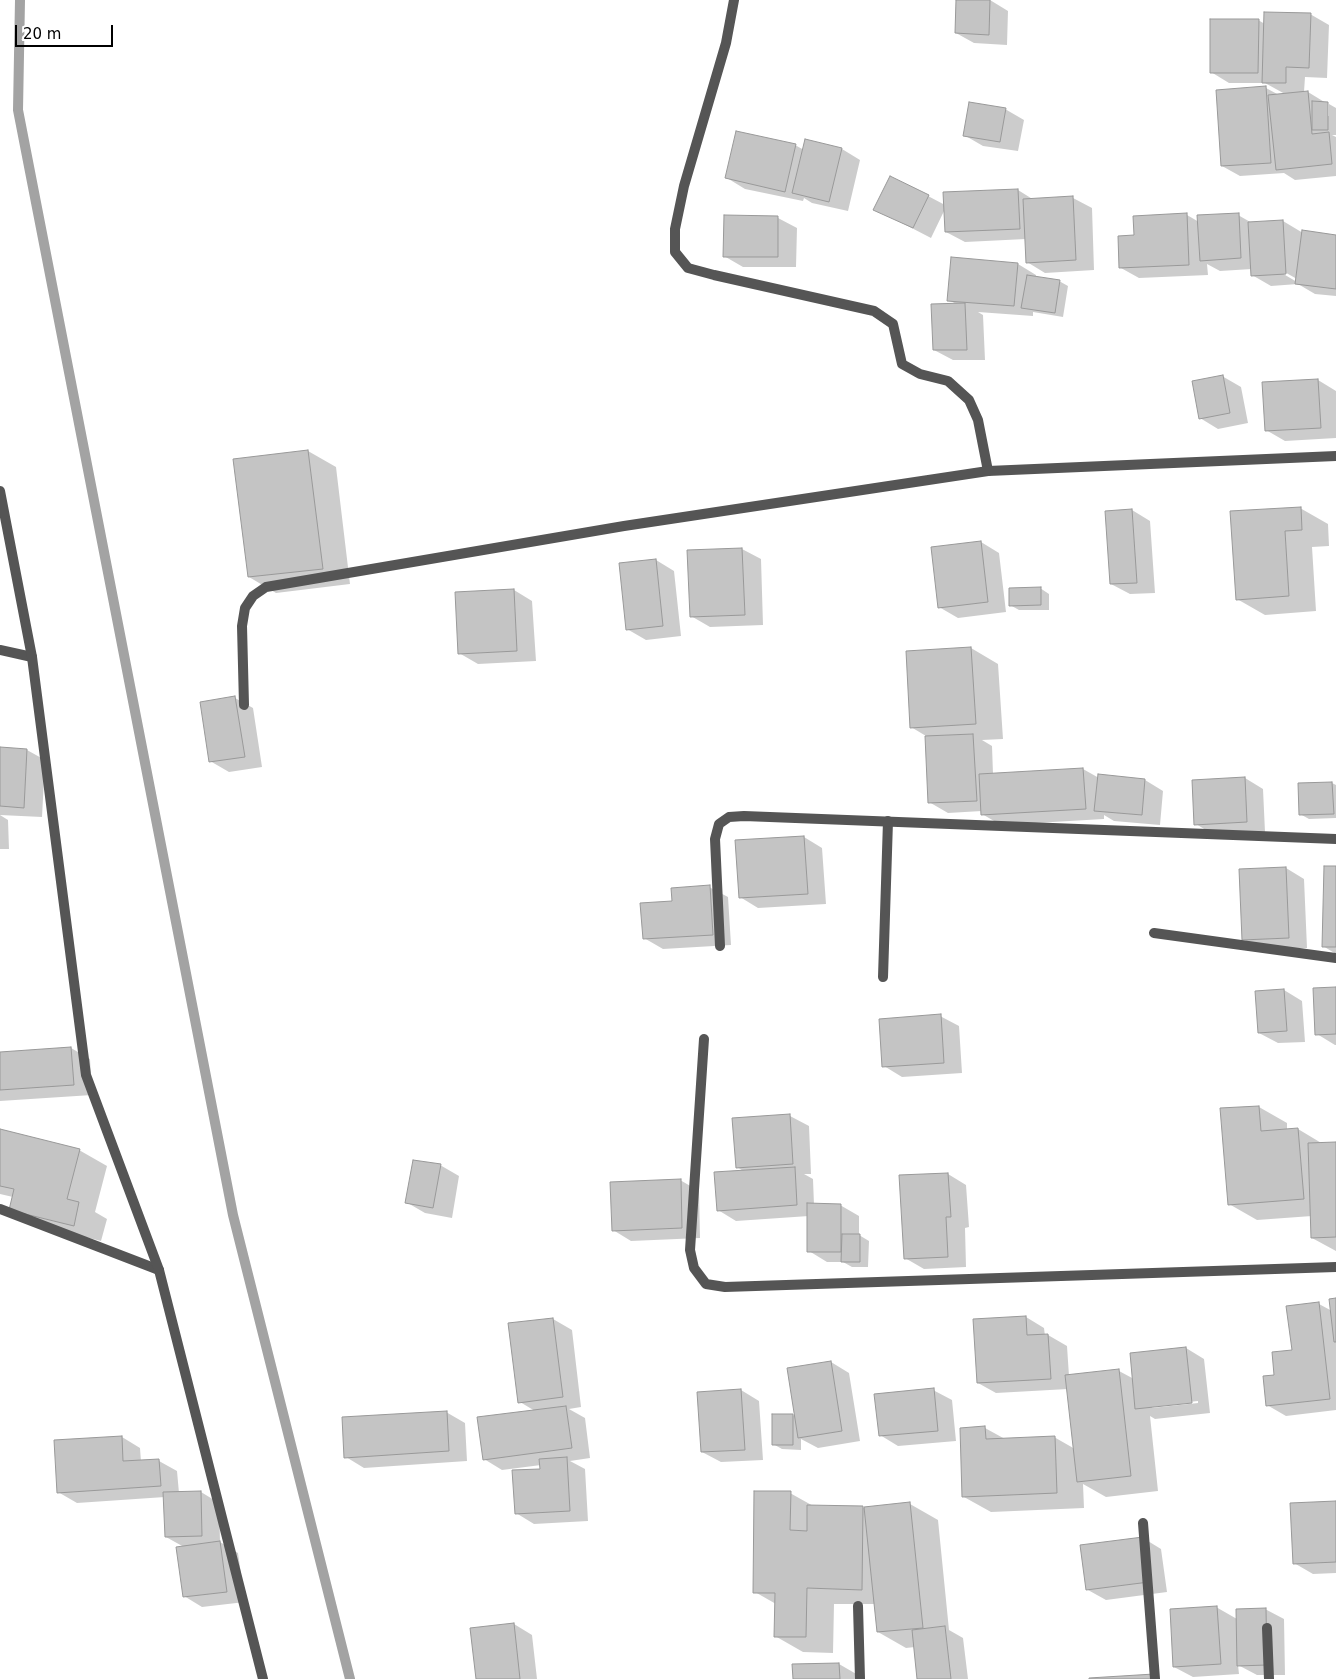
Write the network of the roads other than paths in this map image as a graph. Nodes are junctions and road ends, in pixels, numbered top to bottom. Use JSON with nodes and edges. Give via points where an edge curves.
{"nodes":[{"id":1,"x":734,"y":0,"type":"edge"},
{"id":2,"x":1336,"y":456,"type":"edge"},
{"id":3,"x":988,"y":471,"type":"junction"},
{"id":4,"x":0,"y":490,"type":"edge"},
{"id":5,"x":0,"y":650,"type":"edge"},
{"id":6,"x":32,"y":656,"type":"junction"},
{"id":7,"x":244,"y":705,"type":"dead end"},
{"id":8,"x":888,"y":821,"type":"junction"},
{"id":9,"x":1336,"y":839,"type":"edge"},
{"id":10,"x":1154,"y":933,"type":"dead end"},
{"id":11,"x":720,"y":946,"type":"dead end"},
{"id":12,"x":1336,"y":958,"type":"edge"},
{"id":13,"x":882,"y":978,"type":"dead end"},
{"id":14,"x":704,"y":1039,"type":"dead end"},
{"id":15,"x":0,"y":1209,"type":"edge"},
{"id":16,"x":1336,"y":1267,"type":"edge"},
{"id":17,"x":160,"y":1270,"type":"junction"},
{"id":18,"x":1143,"y":1524,"type":"dead end"},
{"id":19,"x":858,"y":1606,"type":"dead end"},
{"id":20,"x":1267,"y":1628,"type":"dead end"},
{"id":21,"x":263,"y":1679,"type":"edge"},
{"id":22,"x":860,"y":1679,"type":"edge"},
{"id":23,"x":1155,"y":1679,"type":"edge"},
{"id":24,"x":1269,"y":1679,"type":"edge"}],
"edges":[{"from":1,"to":3,"type":"street","via":[[726,43],[684,186],[675,229],[675,252],[688,268],[874,311],[893,324],[902,364],[920,374],[948,381],[969,400],[978,420]]},
{"from":2,"to":3,"type":"street"},
{"from":3,"to":7,"type":"street","via":[[624,526],[266,586],[253,596],[243,617]]},
{"from":4,"to":6,"type":"street"},
{"from":5,"to":6,"type":"street"},
{"from":6,"to":17,"type":"street","via":[[86,1075]]},
{"from":8,"to":9,"type":"street"},
{"from":8,"to":11,"type":"street","via":[[744,816],[729,818],[719,824],[715,839]]},
{"from":8,"to":13,"type":"street"},
{"from":10,"to":12,"type":"street"},
{"from":14,"to":16,"type":"street","via":[[690,1250],[694,1268],[706,1284],[725,1287]]},
{"from":15,"to":17,"type":"street"},
{"from":17,"to":21,"type":"street"},
{"from":18,"to":23,"type":"street"},
{"from":19,"to":22,"type":"street"},
{"from":20,"to":24,"type":"street"}]}
